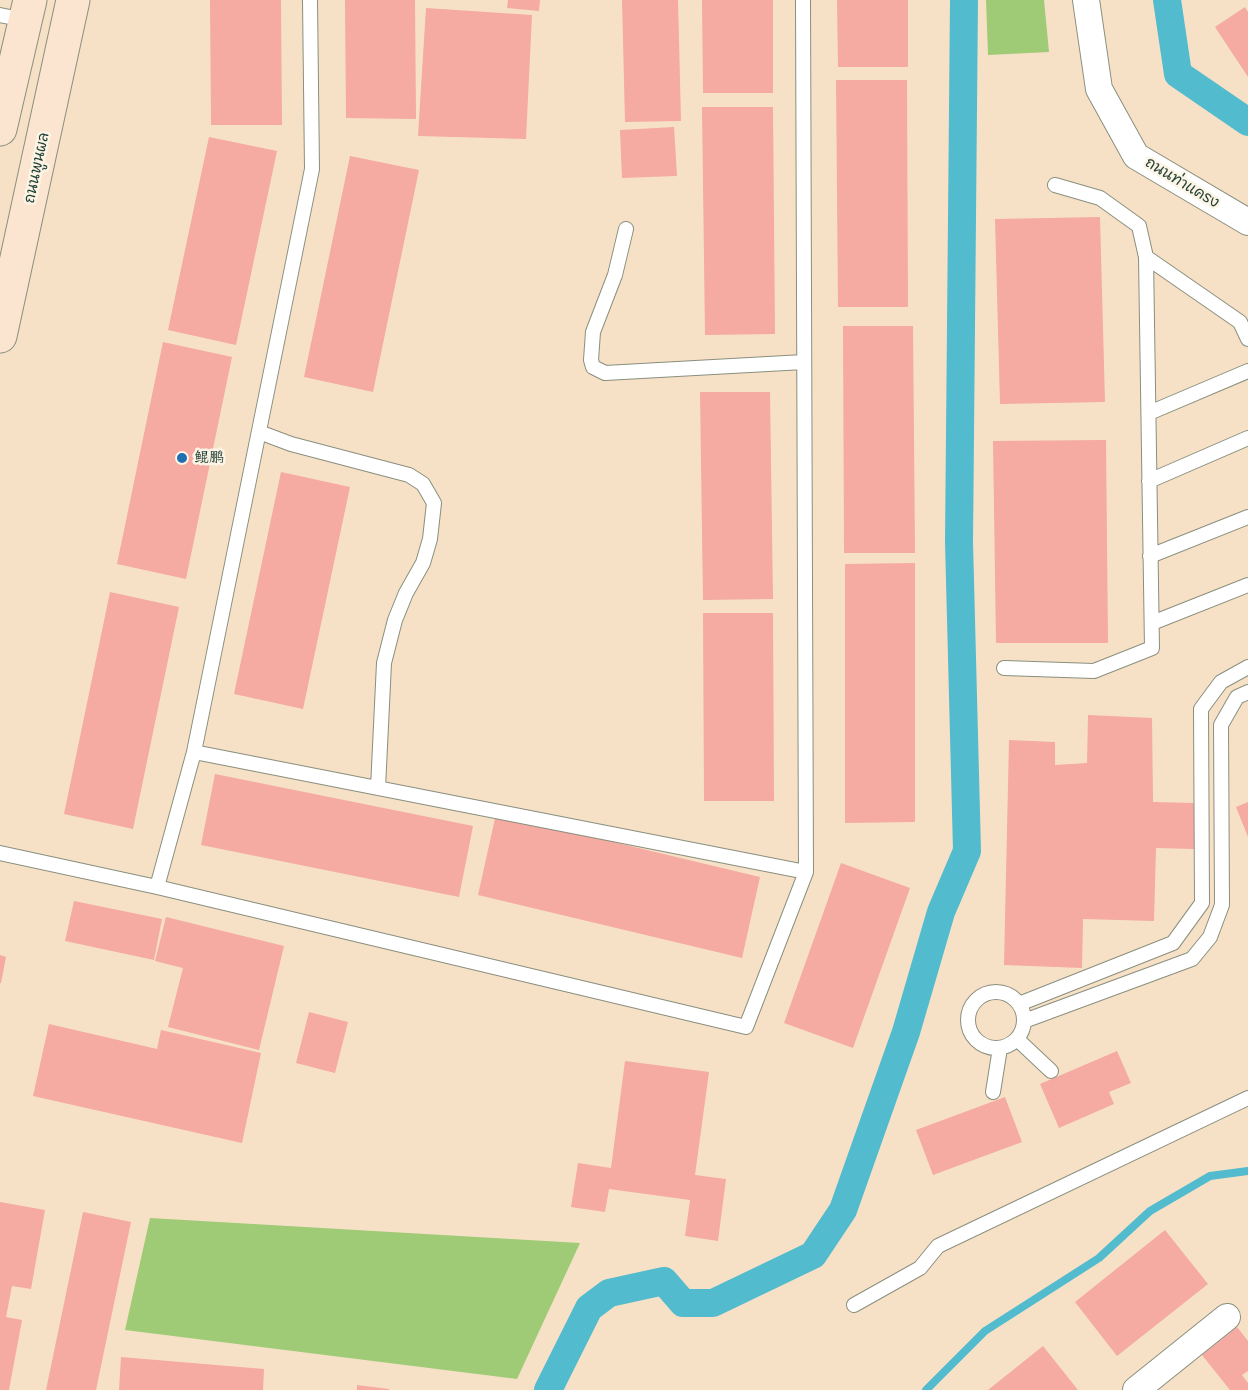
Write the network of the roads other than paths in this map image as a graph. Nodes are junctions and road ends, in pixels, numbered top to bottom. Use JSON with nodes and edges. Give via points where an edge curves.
{"nodes":[{"id":1,"x":73,"y":0,"type":"edge"},
{"id":2,"x":310,"y":0,"type":"edge"},
{"id":3,"x":803,"y":0,"type":"edge"},
{"id":4,"x":1086,"y":0,"type":"edge"},
{"id":5,"x":18,"y":12,"type":"edge"},
{"id":6,"x":0,"y":129,"type":"edge"},
{"id":7,"x":1055,"y":185,"type":"dead end"},
{"id":8,"x":1248,"y":222,"type":"edge"},
{"id":9,"x":626,"y":229,"type":"dead end"},
{"id":10,"x":1146,"y":257,"type":"junction"},
{"id":11,"x":0,"y":336,"type":"edge"},
{"id":12,"x":1248,"y":339,"type":"edge"},
{"id":13,"x":804,"y":362,"type":"junction"},
{"id":14,"x":1248,"y":371,"type":"edge"},
{"id":15,"x":1149,"y":413,"type":"junction"},
{"id":16,"x":259,"y":432,"type":"junction"},
{"id":17,"x":1248,"y":438,"type":"edge"},
{"id":18,"x":1149,"y":481,"type":"junction"},
{"id":19,"x":1248,"y":517,"type":"edge"},
{"id":20,"x":1150,"y":556,"type":"junction"},
{"id":21,"x":1248,"y":585,"type":"edge"},
{"id":22,"x":1152,"y":623,"type":"junction"},
{"id":23,"x":1248,"y":667,"type":"edge"},
{"id":24,"x":1004,"y":668,"type":"dead end"},
{"id":25,"x":1248,"y":692,"type":"edge"},
{"id":26,"x":194,"y":752,"type":"junction"},
{"id":27,"x":378,"y":788,"type":"junction"},
{"id":28,"x":0,"y":853,"type":"edge"},
{"id":29,"x":806,"y":872,"type":"junction"},
{"id":30,"x":157,"y":886,"type":"junction"},
{"id":31,"x":1019,"y":1004,"type":"junction"},
{"id":32,"x":1024,"y":1021,"type":"junction"},
{"id":33,"x":1017,"y":1039,"type":"junction"},
{"id":34,"x":1000,"y":1048,"type":"junction"},
{"id":35,"x":1051,"y":1071,"type":"dead end"},
{"id":36,"x":993,"y":1092,"type":"dead end"},
{"id":37,"x":1248,"y":1098,"type":"edge"},
{"id":38,"x":854,"y":1305,"type":"dead end"},
{"id":39,"x":1227,"y":1317,"type":"dead end"},
{"id":40,"x":1136,"y":1390,"type":"edge"}],
"edges":[{"from":1,"to":11,"type":"main road","name":"ถนนพูนผล"},
{"from":2,"to":16,"type":"lane","via":[[312,169]]},
{"from":3,"to":13,"type":"lane"},
{"from":4,"to":8,"type":"street","name":"ถนนท่าแครง","via":[[1099,89],[1136,156]]},
{"from":5,"to":6,"type":"main road"},
{"from":7,"to":10,"type":"lane","via":[[1100,198],[1139,226]]},
{"from":9,"to":13,"type":"lane","via":[[615,275],[593,333],[593,367],[605,373]]},
{"from":10,"to":12,"type":"lane","via":[[1240,321]]},
{"from":10,"to":15,"type":"lane"},
{"from":13,"to":29,"type":"lane"},
{"from":14,"to":15,"type":"lane"},
{"from":15,"to":18,"type":"lane"},
{"from":16,"to":26,"type":"lane"},
{"from":16,"to":27,"type":"lane","via":[[409,476],[423,484],[434,503],[423,563],[405,593],[384,663]]},
{"from":17,"to":18,"type":"lane"},
{"from":18,"to":20,"type":"lane"},
{"from":19,"to":20,"type":"lane"},
{"from":20,"to":22,"type":"lane"},
{"from":21,"to":22,"type":"lane"},
{"from":22,"to":24,"type":"lane","via":[[1152,648],[1094,671]]},
{"from":23,"to":31,"type":"lane","via":[[1221,681],[1201,709],[1202,903],[1173,943]]},
{"from":25,"to":32,"type":"lane","via":[[1237,697],[1221,725],[1222,905],[1210,937],[1192,959]]},
{"from":26,"to":27,"type":"lane"},
{"from":26,"to":30,"type":"lane"},
{"from":27,"to":29,"type":"lane"},
{"from":28,"to":30,"type":"lane"},
{"from":29,"to":30,"type":"lane","via":[[746,1027]]},
{"from":31,"to":32,"type":"lane"},
{"from":31,"to":34,"type":"lane","via":[[1012,997],[993,992],[971,1007],[968,1025],[972,1035],[982,1044]]},
{"from":32,"to":33,"type":"lane"},
{"from":33,"to":34,"type":"lane"},
{"from":33,"to":35,"type":"lane"},
{"from":34,"to":36,"type":"lane"},
{"from":37,"to":38,"type":"lane","via":[[938,1246],[920,1268]]},
{"from":39,"to":40,"type":"street"}]}
